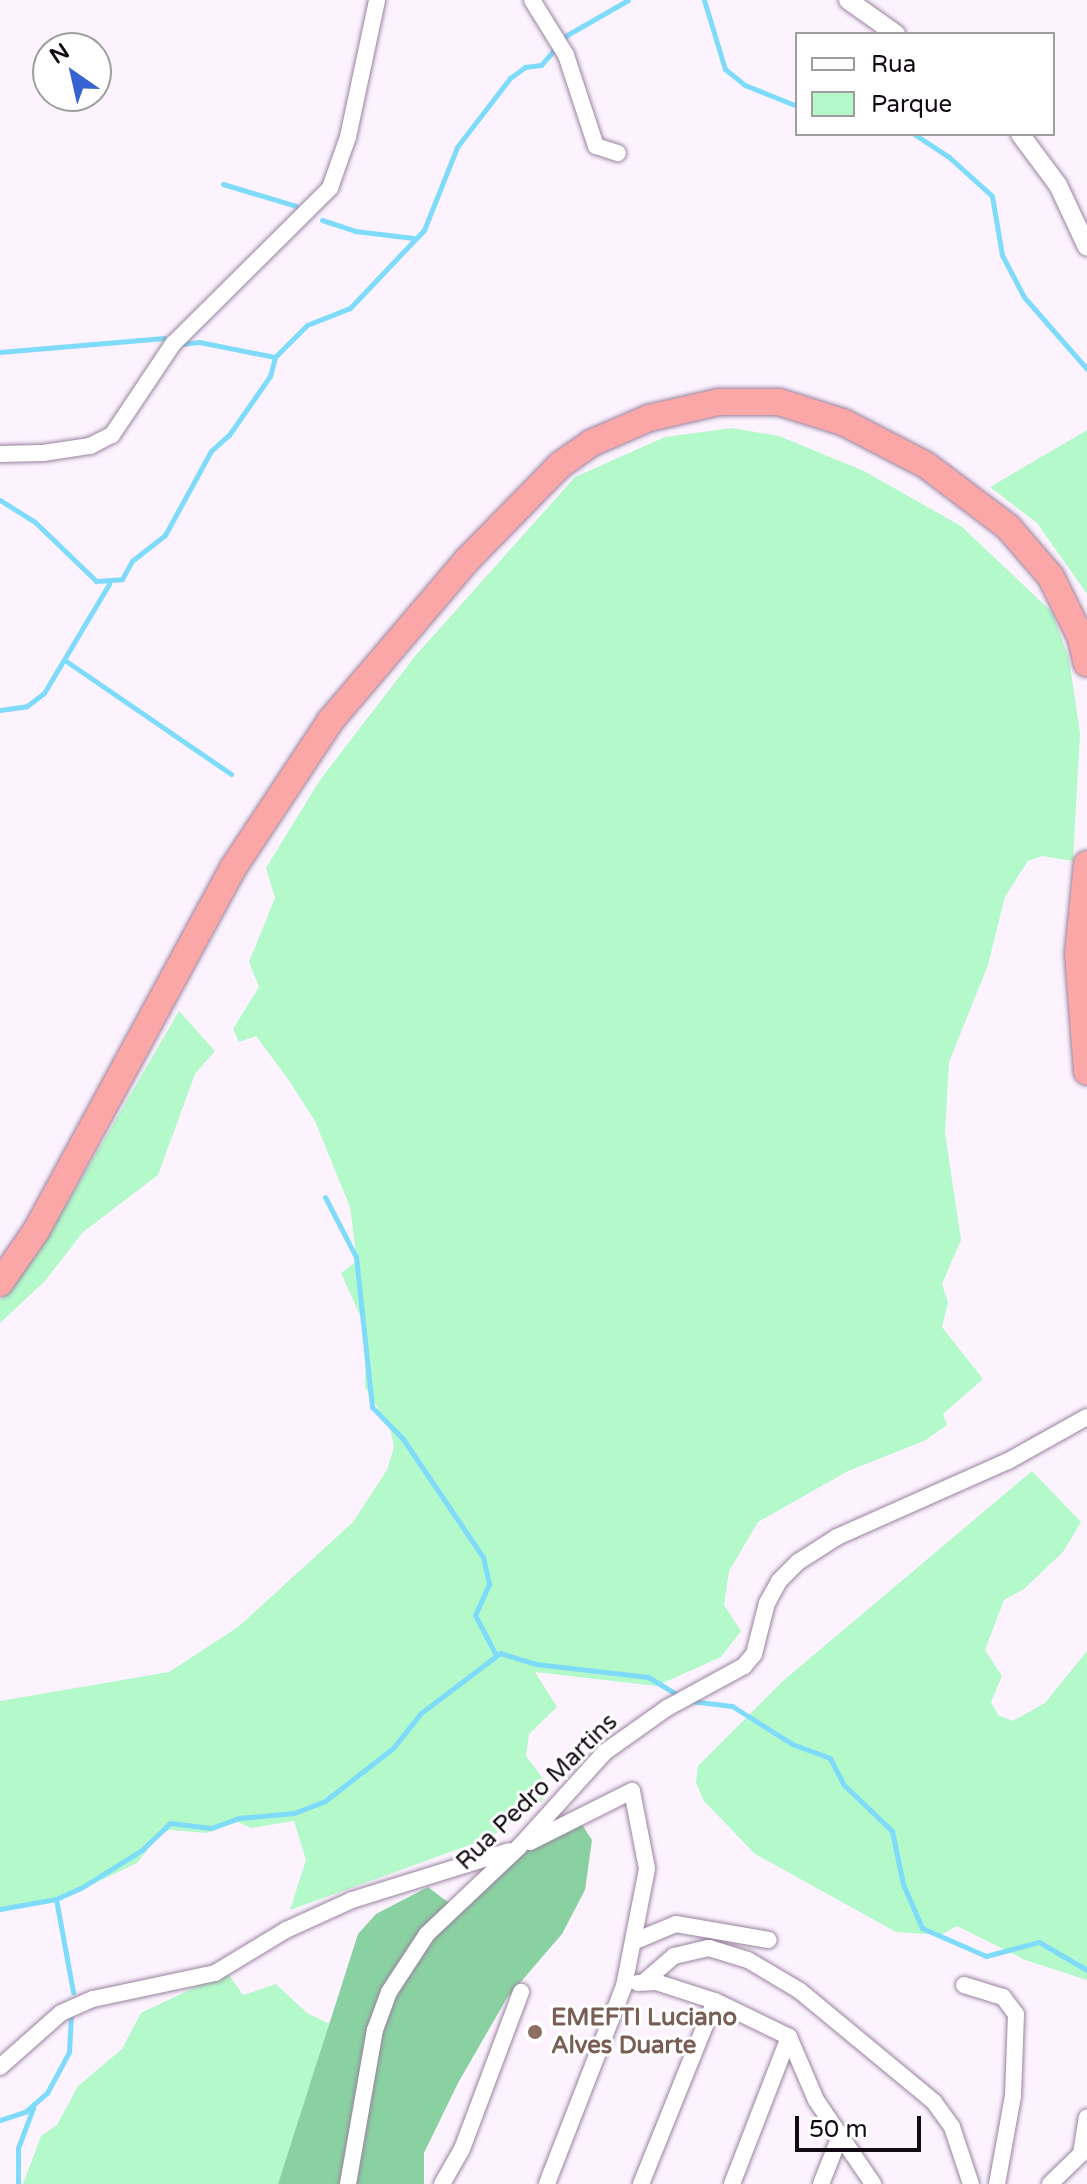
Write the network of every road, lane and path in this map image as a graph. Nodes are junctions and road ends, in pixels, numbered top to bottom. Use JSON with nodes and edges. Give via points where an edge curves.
{"nodes":[{"id":1,"x":377,"y":0,"type":"edge"},
{"id":2,"x":532,"y":0,"type":"edge"},
{"id":3,"x":848,"y":0,"type":"edge"},
{"id":4,"x":893,"y":32,"type":"edge"},
{"id":5,"x":1021,"y":136,"type":"edge"},
{"id":6,"x":618,"y":153,"type":"dead end"},
{"id":7,"x":1087,"y":247,"type":"edge"},
{"id":8,"x":0,"y":454,"type":"edge"},
{"id":9,"x":1087,"y":663,"type":"edge"},
{"id":10,"x":1087,"y":864,"type":"edge"},
{"id":11,"x":1087,"y":1072,"type":"edge"},
{"id":12,"x":0,"y":1283,"type":"edge"},
{"id":13,"x":1087,"y":1417,"type":"edge"},
{"id":14,"x":518,"y":1848,"type":"junction"},
{"id":15,"x":769,"y":1940,"type":"dead end"},
{"id":16,"x":635,"y":1941,"type":"junction"},
{"id":17,"x":644,"y":1982,"type":"junction"},
{"id":18,"x":964,"y":1985,"type":"dead end"},
{"id":19,"x":624,"y":1986,"type":"junction"},
{"id":20,"x":521,"y":1992,"type":"dead end"},
{"id":21,"x":715,"y":2001,"type":"junction"},
{"id":22,"x":789,"y":2037,"type":"junction"},
{"id":23,"x":0,"y":2067,"type":"edge"},
{"id":24,"x":1087,"y":2117,"type":"edge"},
{"id":25,"x":840,"y":2136,"type":"junction"},
{"id":26,"x":1084,"y":2154,"type":"edge"},
{"id":27,"x":348,"y":2184,"type":"edge"},
{"id":28,"x":442,"y":2184,"type":"edge"},
{"id":29,"x":547,"y":2184,"type":"edge"},
{"id":30,"x":641,"y":2184,"type":"edge"},
{"id":31,"x":732,"y":2184,"type":"edge"},
{"id":32,"x":821,"y":2184,"type":"edge"},
{"id":33,"x":873,"y":2184,"type":"edge"},
{"id":34,"x":971,"y":2184,"type":"edge"},
{"id":35,"x":997,"y":2184,"type":"edge"},
{"id":36,"x":1050,"y":2184,"type":"edge"}],
"edges":[{"from":1,"to":8,"type":"street","via":[[348,137],[330,188],[173,344],[112,435],[90,446]]},
{"from":2,"to":6,"type":"street","via":[[559,44],[596,146]]},
{"from":3,"to":4,"type":"street"},
{"from":5,"to":7,"type":"street","via":[[1058,185]]},
{"from":9,"to":12,"type":"highway","via":[[1081,638],[1051,577],[1008,527],[926,465],[843,422],[779,402],[719,402],[649,418],[591,443],[560,465],[467,560],[331,720],[233,868],[36,1231]]},
{"from":10,"to":11,"type":"highway","via":[[1078,967]]},
{"from":13,"to":14,"type":"street","name":"Rua Pedro Martins","via":[[1008,1461],[837,1537],[798,1562],[767,1603],[754,1654],[744,1666],[673,1705],[605,1752]]},
{"from":14,"to":16,"type":"street","via":[[632,1791],[647,1869]]},
{"from":14,"to":23,"type":"street","via":[[352,1900],[286,1930],[215,1973],[93,1999],[61,2013]]},
{"from":14,"to":27,"type":"street","name":"Rua Pedro Martins","via":[[427,1934],[389,1992],[375,2030]]},
{"from":15,"to":16,"type":"street","via":[[676,1924]]},
{"from":16,"to":19,"type":"street"},
{"from":17,"to":19,"type":"street"},
{"from":17,"to":21,"type":"street"},
{"from":17,"to":34,"type":"street","via":[[674,1956],[709,1948],[748,1960],[800,1991],[934,2102],[957,2137]]},
{"from":18,"to":35,"type":"street","via":[[1003,1997],[1016,2014],[1013,2096]]},
{"from":19,"to":29,"type":"street"},
{"from":20,"to":28,"type":"street","via":[[462,2149]]},
{"from":21,"to":22,"type":"street"},
{"from":21,"to":30,"type":"street"},
{"from":22,"to":25,"type":"street","via":[[816,2100]]},
{"from":22,"to":31,"type":"street"},
{"from":24,"to":26,"type":"street"},
{"from":25,"to":32,"type":"street"},
{"from":25,"to":33,"type":"street"},
{"from":26,"to":36,"type":"street"}]}
